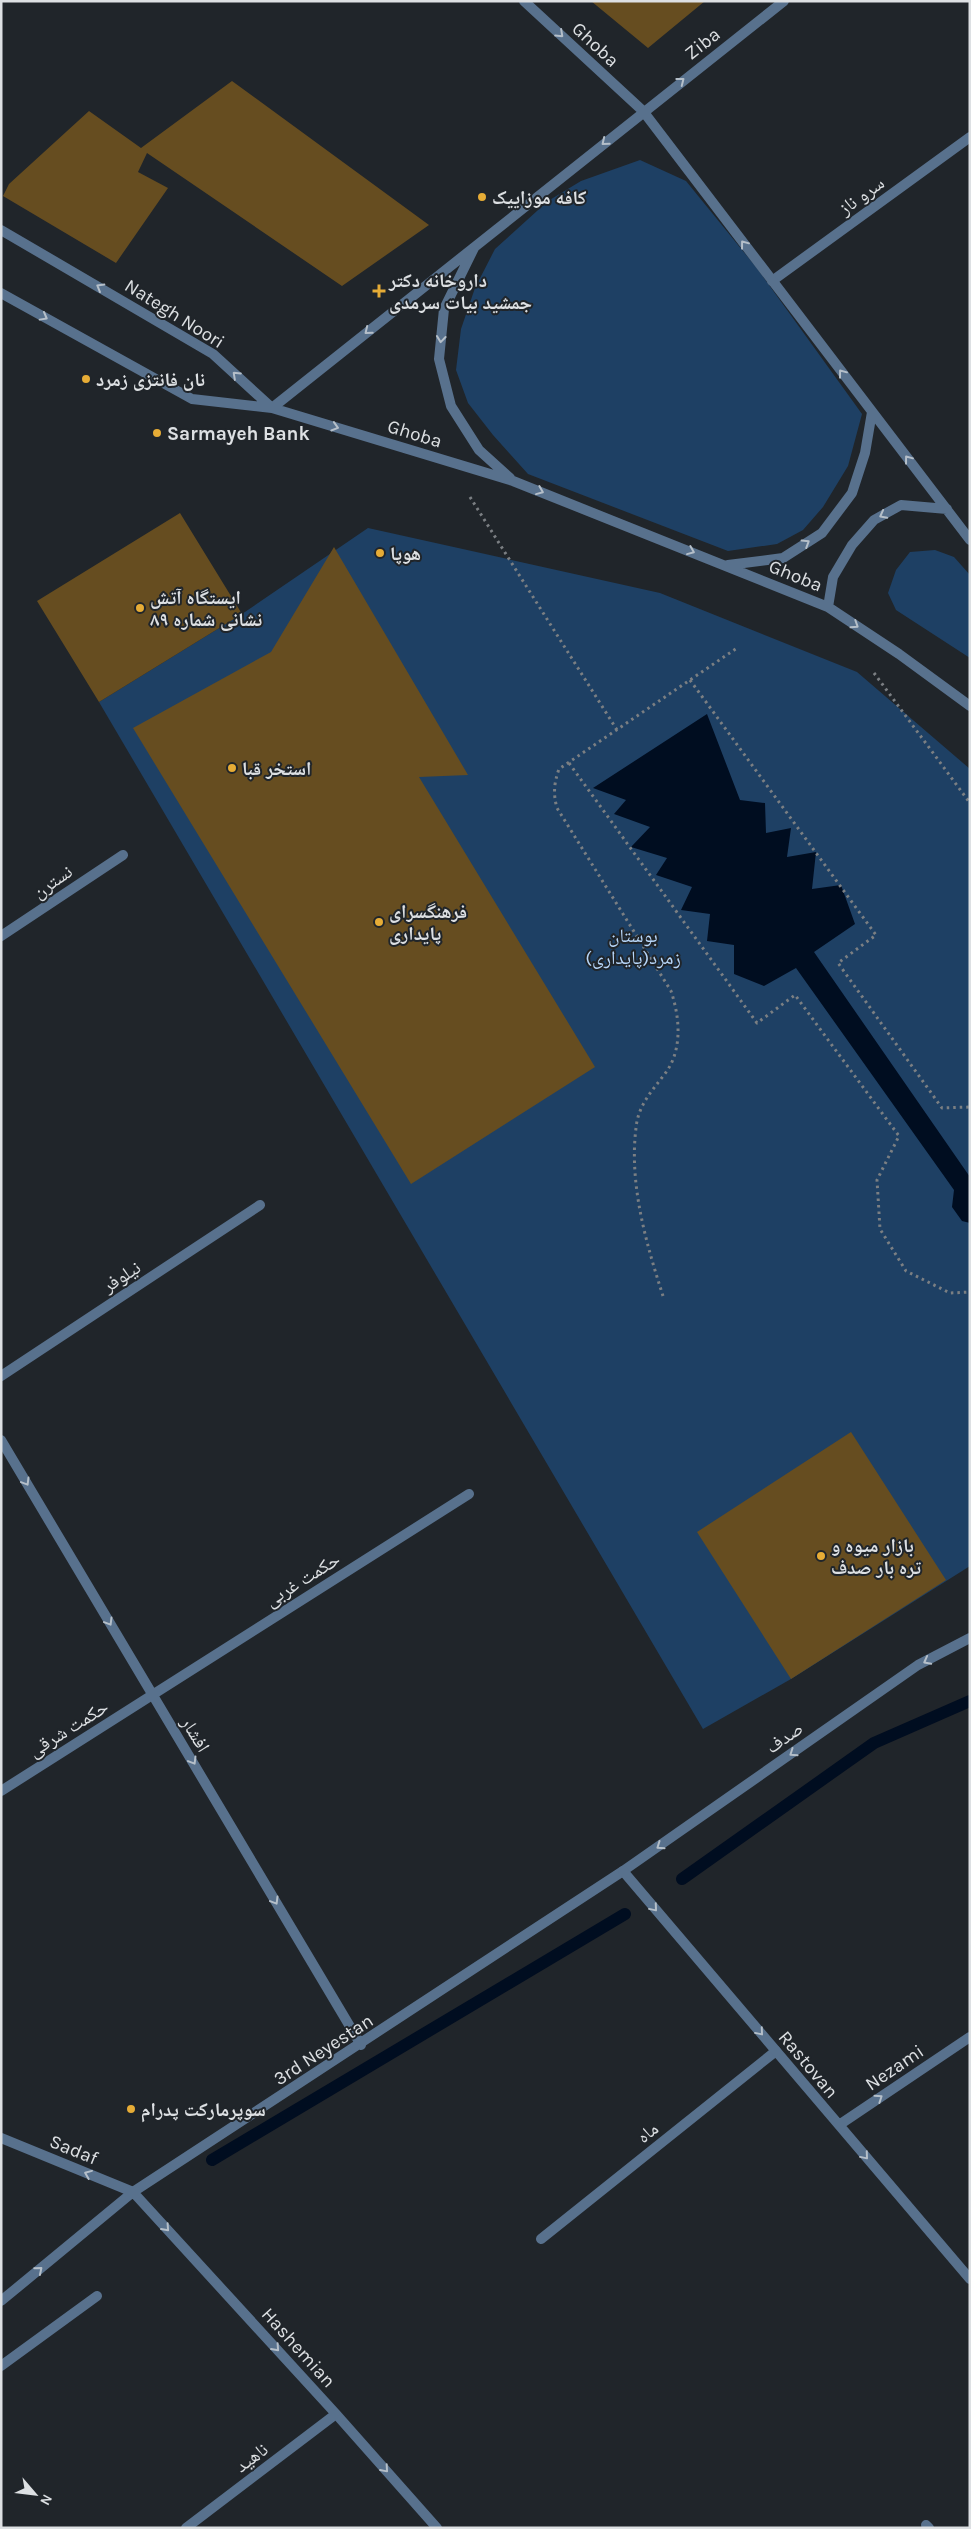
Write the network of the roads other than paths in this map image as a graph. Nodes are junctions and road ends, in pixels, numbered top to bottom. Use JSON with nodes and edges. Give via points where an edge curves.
{"nodes":[{"id":1,"x":524,"y":1,"type":"edge"},
{"id":2,"x":784,"y":1,"type":"edge"},
{"id":3,"x":643,"y":111,"type":"junction"},
{"id":4,"x":970,"y":136,"type":"edge"},
{"id":5,"x":1,"y":230,"type":"edge"},
{"id":6,"x":476,"y":245,"type":"junction"},
{"id":7,"x":772,"y":281,"type":"junction"},
{"id":8,"x":1,"y":293,"type":"edge"},
{"id":9,"x":272,"y":408,"type":"junction"},
{"id":10,"x":872,"y":412,"type":"junction"},
{"id":11,"x":513,"y":481,"type":"junction"},
{"id":12,"x":947,"y":509,"type":"junction"},
{"id":13,"x":970,"y":540,"type":"edge"},
{"id":14,"x":727,"y":565,"type":"junction"},
{"id":15,"x":828,"y":607,"type":"junction"},
{"id":16,"x":970,"y":706,"type":"edge"},
{"id":17,"x":123,"y":855,"type":"dead end"},
{"id":18,"x":1,"y":936,"type":"edge"},
{"id":19,"x":260,"y":1205,"type":"dead end"},
{"id":20,"x":1,"y":1376,"type":"edge"},
{"id":21,"x":1,"y":1440,"type":"edge"},
{"id":22,"x":469,"y":1494,"type":"dead end"},
{"id":23,"x":970,"y":1638,"type":"edge"},
{"id":24,"x":153,"y":1694,"type":"junction"},
{"id":25,"x":1,"y":1791,"type":"edge"},
{"id":26,"x":623,"y":1871,"type":"junction"},
{"id":27,"x":970,"y":2037,"type":"edge"},
{"id":28,"x":361,"y":2045,"type":"junction"},
{"id":29,"x":776,"y":2051,"type":"junction"},
{"id":30,"x":839,"y":2126,"type":"junction"},
{"id":31,"x":1,"y":2138,"type":"edge"},
{"id":32,"x":133,"y":2192,"type":"junction"},
{"id":33,"x":541,"y":2239,"type":"dead end"},
{"id":34,"x":970,"y":2279,"type":"edge"},
{"id":35,"x":97,"y":2296,"type":"dead end"},
{"id":36,"x":1,"y":2301,"type":"edge"},
{"id":37,"x":1,"y":2366,"type":"edge"},
{"id":38,"x":336,"y":2414,"type":"junction"},
{"id":39,"x":186,"y":2528,"type":"edge"},
{"id":40,"x":436,"y":2528,"type":"edge"}],
"edges":[{"from":1,"to":3,"type":"street","name":"Ghoba","one_way":true},
{"from":3,"to":2,"type":"street","name":"Ziba","one_way":true},
{"from":3,"to":6,"type":"street","one_way":true},
{"from":7,"to":3,"type":"street","name":"Ghoba","one_way":true},
{"from":4,"to":7,"type":"street","name":"سرو ناز"},
{"from":9,"to":5,"type":"street","name":"Nategh Noori","one_way":true,"via":[[213,354]]},
{"from":6,"to":9,"type":"street","one_way":true},
{"from":6,"to":11,"type":"street","one_way":true,"via":[[444,309],[438,359],[452,406],[480,450]]},
{"from":10,"to":7,"type":"street","name":"Ghoba","one_way":true},
{"from":8,"to":9,"type":"street","one_way":true,"via":[[192,399]]},
{"from":9,"to":11,"type":"street","name":"Ghoba","one_way":true},
{"from":12,"to":10,"type":"street","name":"Ghoba","one_way":true},
{"from":14,"to":10,"type":"street","one_way":true,"via":[[783,558],[822,533],[852,492],[865,453]]},
{"from":11,"to":14,"type":"street","name":"Ghoba","one_way":true},
{"from":12,"to":13,"type":"street","name":"Ghoba"},
{"from":12,"to":15,"type":"street","one_way":true,"via":[[901,505],[874,520],[852,545],[833,577]]},
{"from":14,"to":15,"type":"street","name":"Ghoba"},
{"from":15,"to":16,"type":"street","name":"Ghoba","one_way":true},
{"from":17,"to":18,"type":"street","name":"نسترن"},
{"from":19,"to":20,"type":"street","name":"نیلوفر"},
{"from":21,"to":24,"type":"street","name":"افشار","one_way":true},
{"from":22,"to":24,"type":"street","name":"حکمت غربی"},
{"from":23,"to":26,"type":"street","name":"صدف","one_way":true,"via":[[918,1665]]},
{"from":24,"to":25,"type":"street","name":"حکمت شرقی"},
{"from":24,"to":28,"type":"street","name":"افشار","one_way":true},
{"from":26,"to":28,"type":"street","name":"3rd Neyestan"},
{"from":26,"to":29,"type":"street","name":"Rastovan","one_way":true},
{"from":30,"to":27,"type":"street","name":"Nezami","one_way":true},
{"from":28,"to":32,"type":"street","name":"3rd Neyestan"},
{"from":29,"to":30,"type":"street","name":"Rastovan"},
{"from":29,"to":33,"type":"street","name":"ماه"},
{"from":30,"to":34,"type":"street","name":"Rastovan","one_way":true},
{"from":32,"to":31,"type":"street","name":"Sadaf","one_way":true},
{"from":36,"to":32,"type":"street","name":"3rd Neyestan","one_way":true},
{"from":32,"to":38,"type":"street","name":"Hashemian","one_way":true},
{"from":35,"to":37,"type":"street"},
{"from":38,"to":39,"type":"street","name":"ناهید"},
{"from":38,"to":40,"type":"street","name":"Hashemian","one_way":true}]}
